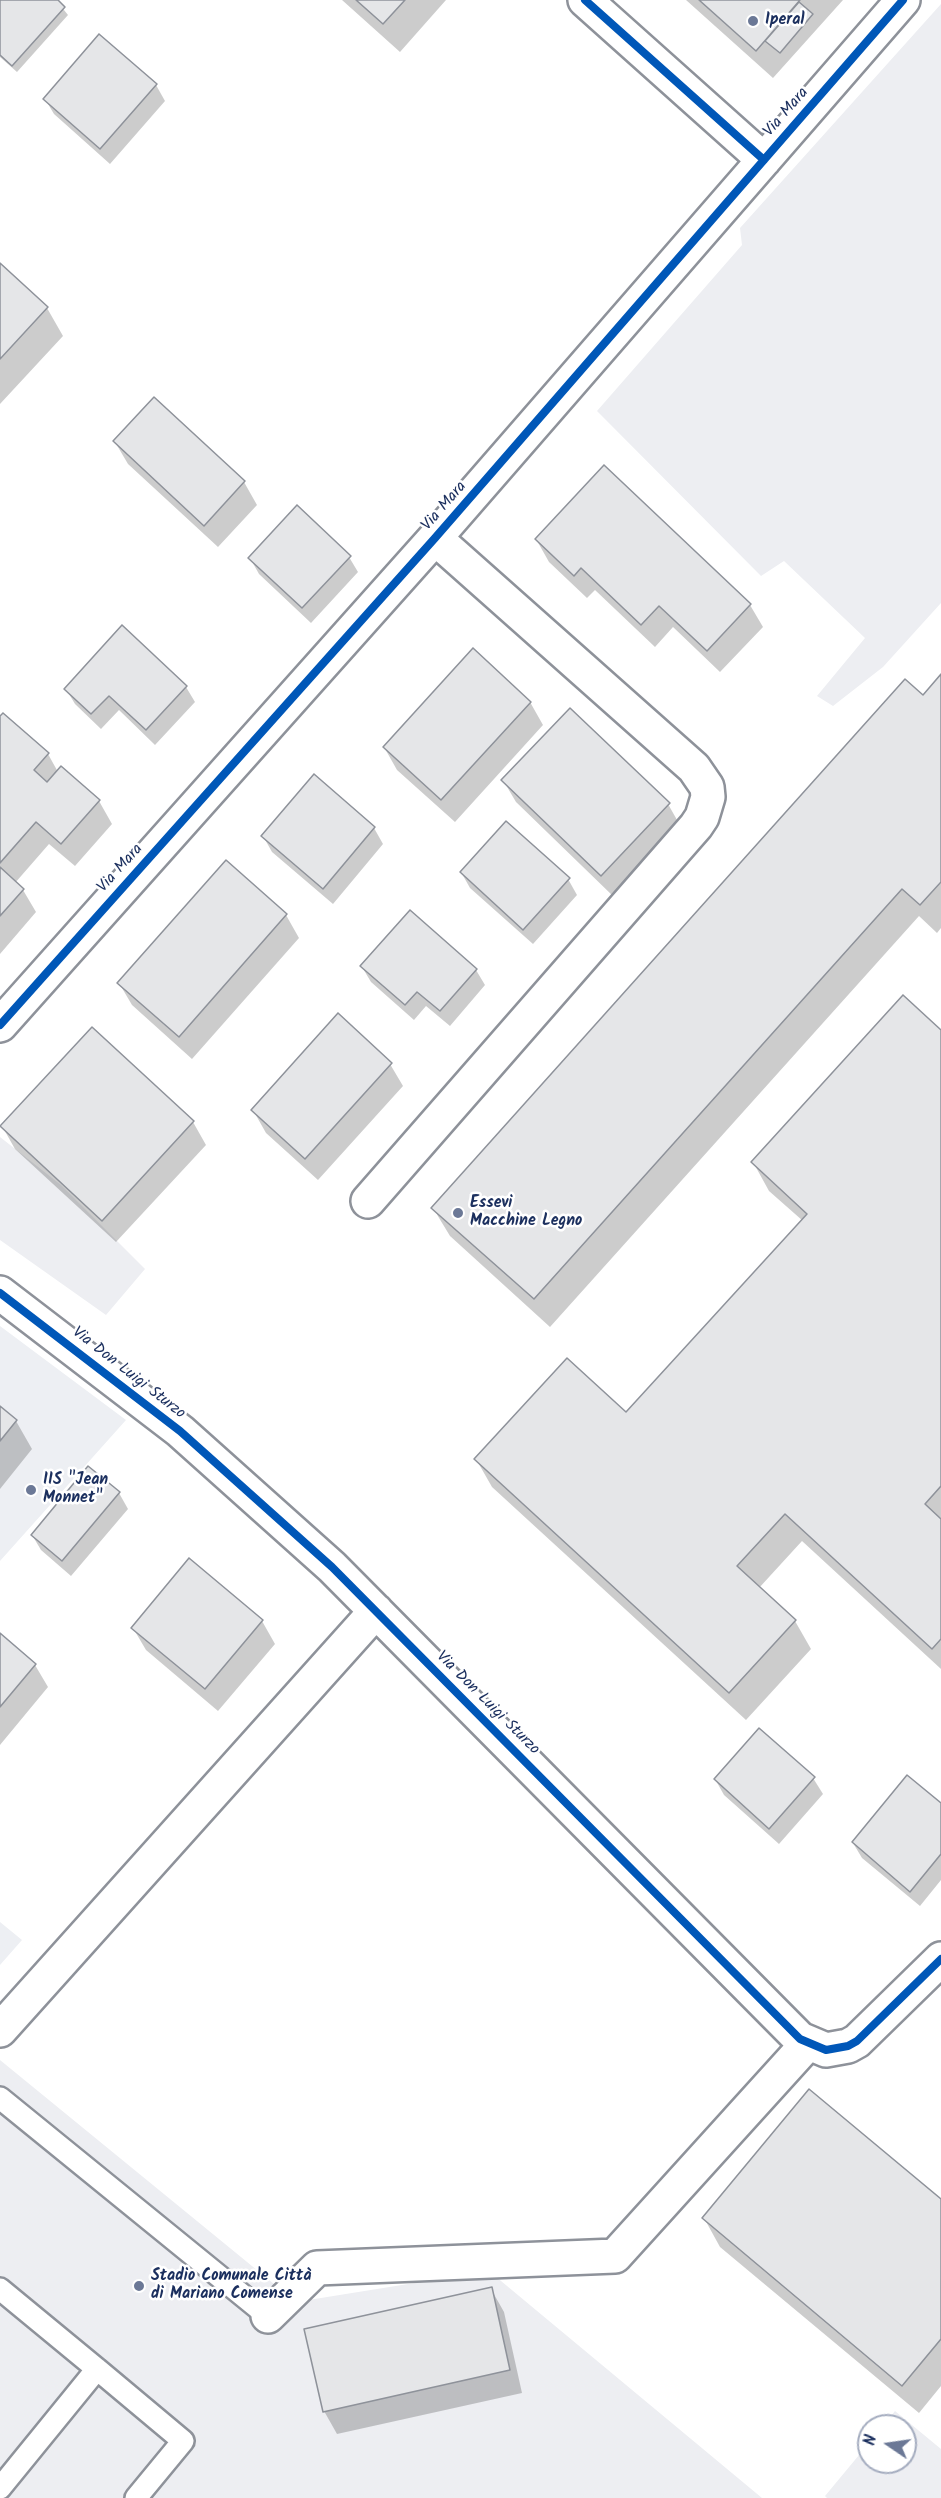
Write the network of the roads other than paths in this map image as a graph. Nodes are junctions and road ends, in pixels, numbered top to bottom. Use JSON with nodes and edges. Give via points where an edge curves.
{"nodes":[{"id":1,"x":585,"y":0,"type":"edge"},
{"id":2,"x":903,"y":0,"type":"edge"},
{"id":3,"x":764,"y":160,"type":"junction"},
{"id":4,"x":435,"y":538,"type":"junction"},
{"id":5,"x":0,"y":1025,"type":"edge"},
{"id":6,"x":368,"y":1201,"type":"dead end"},
{"id":7,"x":0,"y":1293,"type":"edge"},
{"id":8,"x":376,"y":1611,"type":"junction"},
{"id":9,"x":941,"y":1959,"type":"edge"},
{"id":10,"x":0,"y":2030,"type":"edge"},
{"id":11,"x":808,"y":2043,"type":"junction"},
{"id":12,"x":0,"y":2098,"type":"edge"},
{"id":13,"x":0,"y":2289,"type":"edge"},
{"id":14,"x":268,"y":2316,"type":"joint"},
{"id":15,"x":97,"y":2369,"type":"junction"},
{"id":16,"x":0,"y":2487,"type":"edge"},
{"id":17,"x":136,"y":2498,"type":"edge"}],
"edges":[{"from":1,"to":3,"type":"street"},
{"from":2,"to":3,"type":"street","name":"Via Mara"},
{"from":3,"to":4,"type":"street","name":"Via Mara"},
{"from":4,"to":5,"type":"street","name":"Via Mara"},
{"from":4,"to":6,"type":"street","via":[[694,768],[707,787],[708,797],[696,826]]},
{"from":7,"to":8,"type":"street","name":"Via Don Luigi Sturzo","via":[[180,1431]]},
{"from":8,"to":10,"type":"street"},
{"from":8,"to":11,"type":"street","name":"Via Don Luigi Sturzo"},
{"from":9,"to":11,"type":"street","name":"Via Don Luigi Sturzo","via":[[857,2041],[826,2050]]},
{"from":11,"to":14,"type":"street","via":[[615,2256],[317,2268]]},
{"from":12,"to":14,"type":"lane"},
{"from":13,"to":15,"type":"lane"},
{"from":15,"to":16,"type":"lane"},
{"from":15,"to":17,"type":"lane","via":[[183,2441]]}]}
